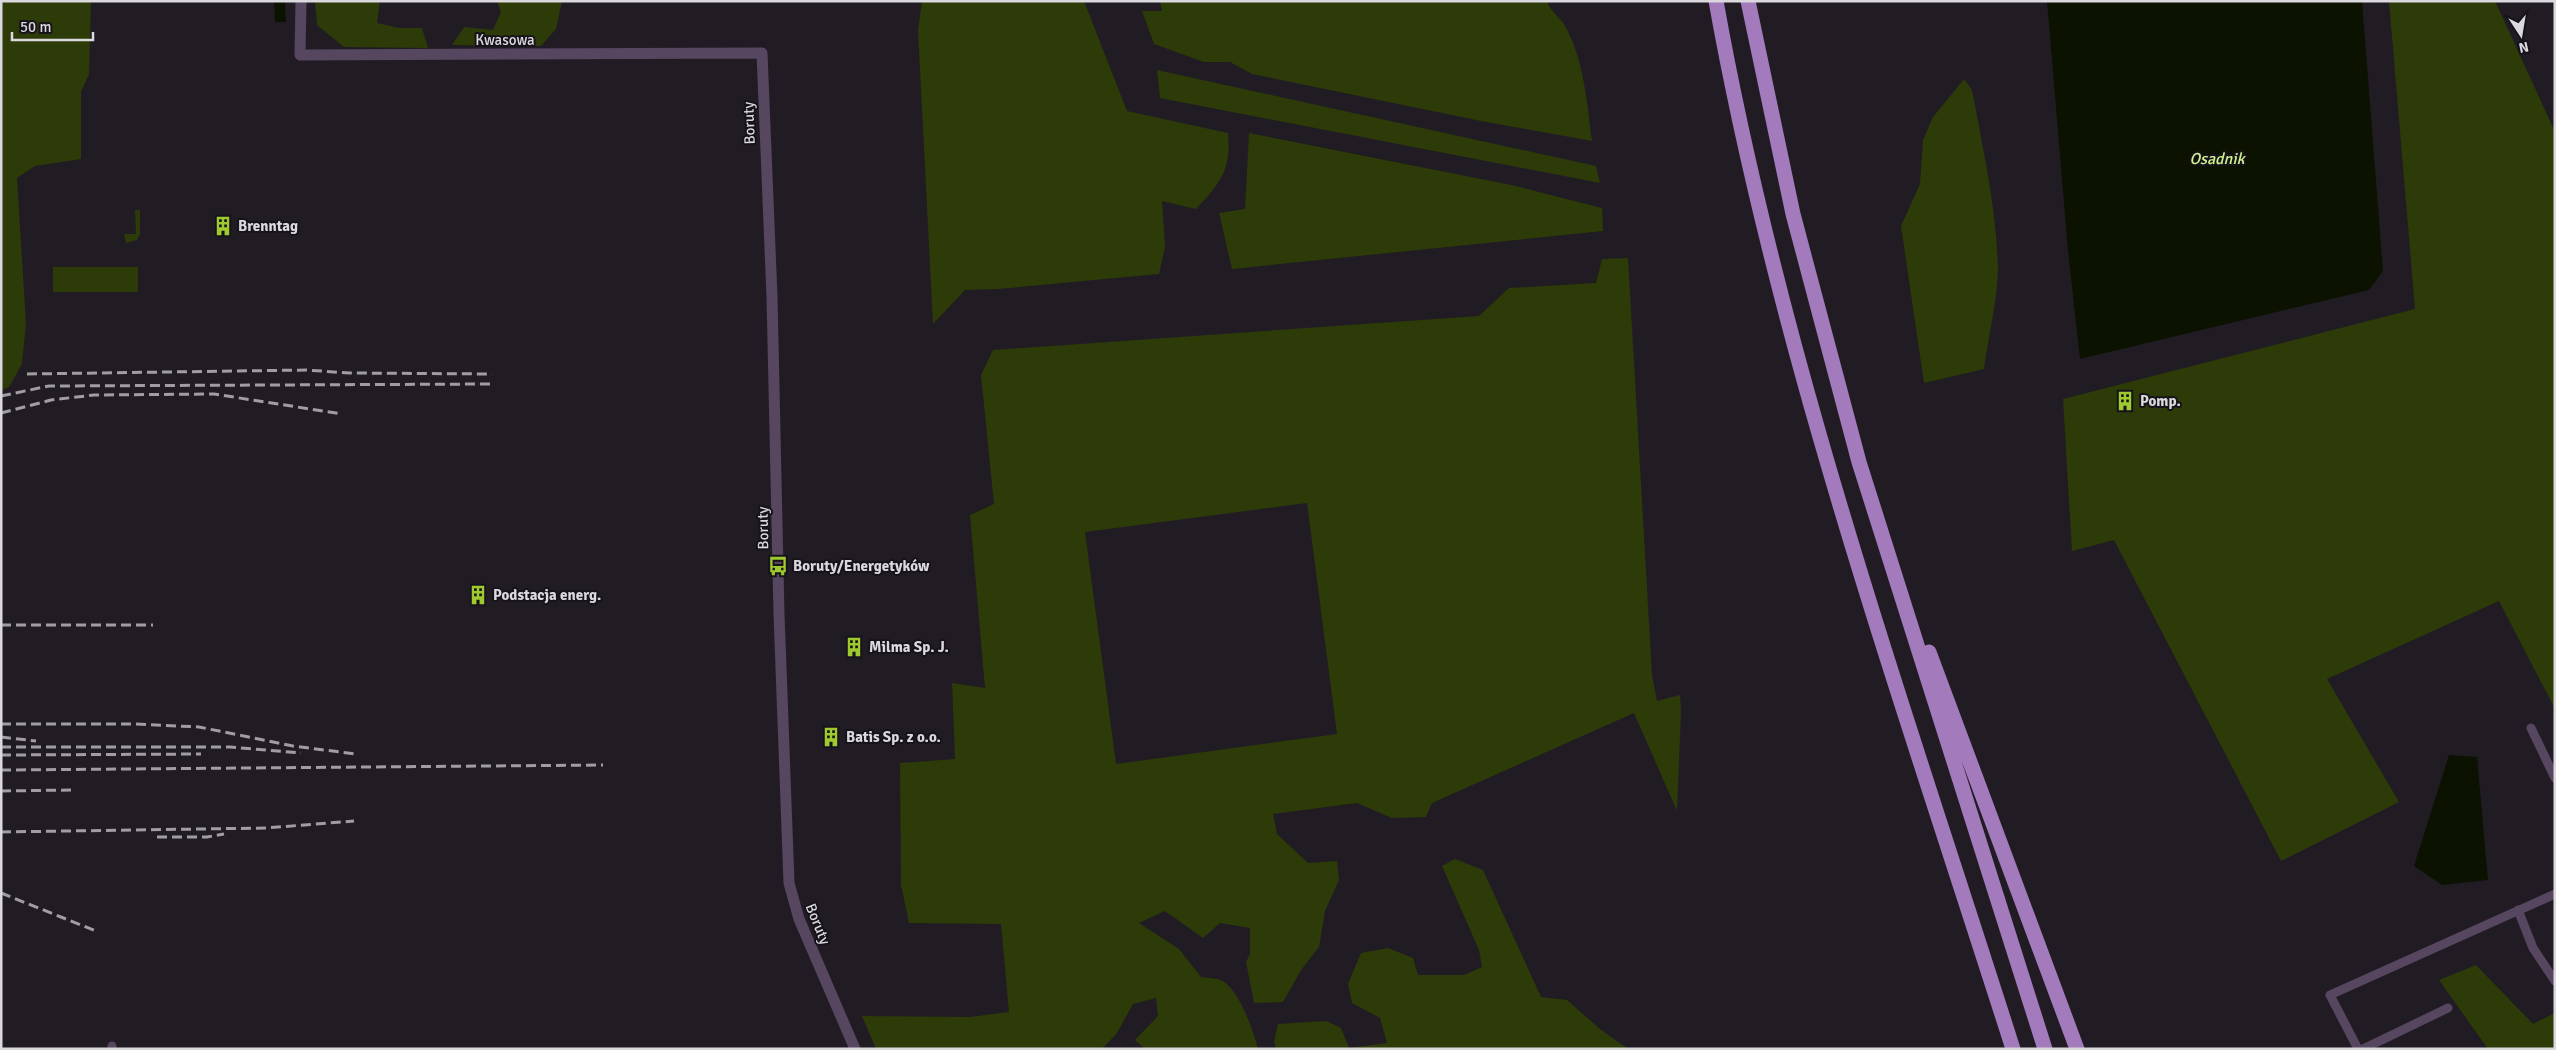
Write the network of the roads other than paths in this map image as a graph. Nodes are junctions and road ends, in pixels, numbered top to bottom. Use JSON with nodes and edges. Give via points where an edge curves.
{"nodes":[{"id":1,"x":301,"y":1,"type":"edge"},
{"id":2,"x":1716,"y":1,"type":"edge"},
{"id":3,"x":1748,"y":1,"type":"edge"},
{"id":4,"x":762,"y":53,"type":"joint"},
{"id":5,"x":1890,"y":562,"type":"junction"},
{"id":6,"x":2531,"y":728,"type":"dead end"},
{"id":7,"x":2555,"y":778,"type":"edge"},
{"id":8,"x":2555,"y":894,"type":"edge"},
{"id":9,"x":2518,"y":910,"type":"junction"},
{"id":10,"x":2035,"y":935,"type":"junction"},
{"id":11,"x":2555,"y":981,"type":"edge"},
{"id":12,"x":2448,"y":1008,"type":"dead end"},
{"id":13,"x":856,"y":1049,"type":"edge"},
{"id":14,"x":2013,"y":1049,"type":"edge"},
{"id":15,"x":2046,"y":1049,"type":"edge"},
{"id":16,"x":2071,"y":1049,"type":"edge"},
{"id":17,"x":2078,"y":1049,"type":"edge"},
{"id":18,"x":2358,"y":1049,"type":"edge"},
{"id":19,"x":2363,"y":1049,"type":"edge"}],
"edges":[{"from":1,"to":4,"type":"street","name":"Kwasowa","via":[[300,55]]},
{"from":2,"to":14,"type":"highway","via":[[1741,130],[1814,419]]},
{"from":3,"to":5,"type":"highway","via":[[1800,243],[1856,452]]},
{"from":4,"to":13,"type":"street","name":"Boruty","via":[[790,883],[799,920]]},
{"from":5,"to":10,"type":"highway","via":[[1928,650]]},
{"from":5,"to":15,"type":"highway"},
{"from":6,"to":7,"type":"street"},
{"from":8,"to":9,"type":"street"},
{"from":9,"to":11,"type":"street","via":[[2533,948]]},
{"from":9,"to":18,"type":"street","via":[[2330,995]]},
{"from":10,"to":16,"type":"highway"},
{"from":10,"to":17,"type":"highway"},
{"from":12,"to":19,"type":"street"}]}
